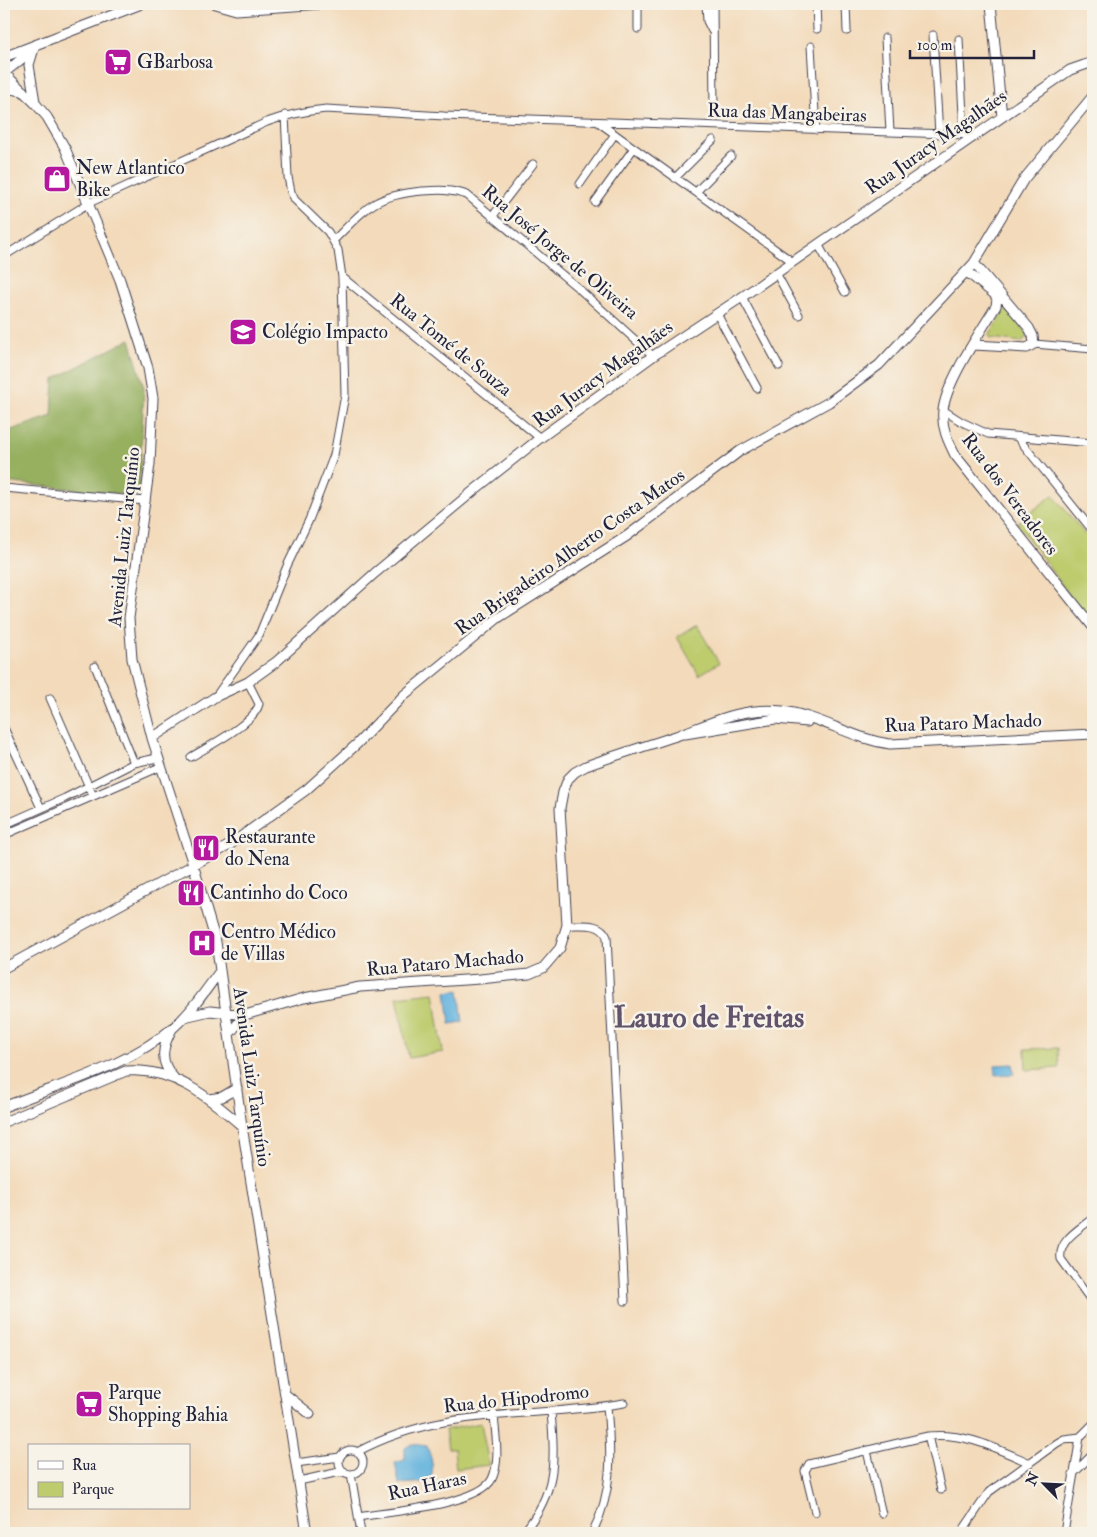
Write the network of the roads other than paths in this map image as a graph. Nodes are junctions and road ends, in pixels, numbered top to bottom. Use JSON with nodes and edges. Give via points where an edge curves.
{"nodes":[{"id":1,"x":141,"y":4,"type":"edge"},
{"id":2,"x":215,"y":4,"type":"edge"},
{"id":3,"x":322,"y":4,"type":"edge"},
{"id":4,"x":638,"y":4,"type":"edge"},
{"id":5,"x":706,"y":4,"type":"edge"},
{"id":6,"x":713,"y":4,"type":"edge"},
{"id":7,"x":816,"y":4,"type":"edge"},
{"id":8,"x":846,"y":4,"type":"edge"},
{"id":9,"x":991,"y":4,"type":"edge"},
{"id":10,"x":817,"y":28,"type":"dead end"},
{"id":11,"x":638,"y":29,"type":"dead end"},
{"id":12,"x":712,"y":31,"type":"junction"},
{"id":13,"x":847,"y":31,"type":"dead end"},
{"id":14,"x":933,"y":35,"type":"dead end"},
{"id":15,"x":884,"y":38,"type":"dead end"},
{"id":16,"x":959,"y":39,"type":"dead end"},
{"id":17,"x":33,"y":46,"type":"junction"},
{"id":18,"x":810,"y":46,"type":"dead end"},
{"id":19,"x":4,"y":57,"type":"edge"},
{"id":20,"x":1093,"y":63,"type":"edge"},
{"id":21,"x":1093,"y":68,"type":"edge"},
{"id":22,"x":4,"y":73,"type":"edge"},
{"id":23,"x":4,"y":88,"type":"edge"},
{"id":24,"x":23,"y":91,"type":"junction"},
{"id":25,"x":1093,"y":96,"type":"edge"},
{"id":26,"x":35,"y":103,"type":"junction"},
{"id":27,"x":714,"y":112,"type":"dead end"},
{"id":28,"x":286,"y":115,"type":"junction"},
{"id":29,"x":1002,"y":117,"type":"junction"},
{"id":30,"x":598,"y":122,"type":"junction"},
{"id":31,"x":816,"y":130,"type":"junction"},
{"id":32,"x":890,"y":132,"type":"junction"},
{"id":33,"x":615,"y":134,"type":"junction"},
{"id":34,"x":939,"y":134,"type":"junction"},
{"id":35,"x":964,"y":134,"type":"junction"},
{"id":36,"x":975,"y":135,"type":"junction"},
{"id":37,"x":713,"y":140,"type":"dead end"},
{"id":38,"x":634,"y":148,"type":"junction"},
{"id":39,"x":731,"y":156,"type":"dead end"},
{"id":40,"x":533,"y":164,"type":"dead end"},
{"id":41,"x":675,"y":178,"type":"junction"},
{"id":42,"x":580,"y":184,"type":"dead end"},
{"id":43,"x":696,"y":192,"type":"junction"},
{"id":44,"x":595,"y":202,"type":"dead end"},
{"id":45,"x":89,"y":204,"type":"junction"},
{"id":46,"x":492,"y":217,"type":"junction"},
{"id":47,"x":334,"y":240,"type":"junction"},
{"id":48,"x":818,"y":244,"type":"junction"},
{"id":49,"x":4,"y":256,"type":"edge"},
{"id":50,"x":793,"y":262,"type":"junction"},
{"id":51,"x":974,"y":264,"type":"junction"},
{"id":52,"x":967,"y":272,"type":"junction"},
{"id":53,"x":776,"y":273,"type":"junction"},
{"id":54,"x":342,"y":277,"type":"junction"},
{"id":55,"x":845,"y":292,"type":"dead end"},
{"id":56,"x":742,"y":297,"type":"junction"},
{"id":57,"x":717,"y":314,"type":"junction"},
{"id":58,"x":800,"y":315,"type":"dead end"},
{"id":59,"x":974,"y":344,"type":"junction"},
{"id":60,"x":1034,"y":344,"type":"junction"},
{"id":61,"x":1093,"y":349,"type":"edge"},
{"id":62,"x":653,"y":356,"type":"junction"},
{"id":63,"x":779,"y":366,"type":"dead end"},
{"id":64,"x":757,"y":388,"type":"dead end"},
{"id":65,"x":943,"y":410,"type":"junction"},
{"id":66,"x":540,"y":438,"type":"junction"},
{"id":67,"x":1018,"y":438,"type":"junction"},
{"id":68,"x":1093,"y":443,"type":"edge"},
{"id":69,"x":4,"y":488,"type":"edge"},
{"id":70,"x":146,"y":501,"type":"junction"},
{"id":71,"x":1093,"y":531,"type":"edge"},
{"id":72,"x":1093,"y":628,"type":"edge"},
{"id":73,"x":95,"y":666,"type":"dead end"},
{"id":74,"x":248,"y":682,"type":"junction"},
{"id":75,"x":50,"y":698,"type":"dead end"},
{"id":76,"x":215,"y":698,"type":"junction"},
{"id":77,"x":762,"y":710,"type":"junction"},
{"id":78,"x":738,"y":714,"type":"junction"},
{"id":79,"x":758,"y":721,"type":"junction"},
{"id":80,"x":736,"y":726,"type":"junction"},
{"id":81,"x":836,"y":727,"type":"junction"},
{"id":82,"x":4,"y":728,"type":"edge"},
{"id":83,"x":1093,"y":734,"type":"edge"},
{"id":84,"x":679,"y":735,"type":"junction"},
{"id":85,"x":152,"y":738,"type":"junction"},
{"id":86,"x":191,"y":757,"type":"dead end"},
{"id":87,"x":134,"y":763,"type":"junction"},
{"id":88,"x":159,"y":763,"type":"junction"},
{"id":89,"x":120,"y":770,"type":"junction"},
{"id":90,"x":123,"y":783,"type":"junction"},
{"id":91,"x":89,"y":784,"type":"junction"},
{"id":92,"x":93,"y":796,"type":"junction"},
{"id":93,"x":64,"y":798,"type":"junction"},
{"id":94,"x":69,"y":807,"type":"junction"},
{"id":95,"x":41,"y":808,"type":"junction"},
{"id":96,"x":4,"y":825,"type":"edge"},
{"id":97,"x":4,"y":835,"type":"edge"},
{"id":98,"x":193,"y":864,"type":"junction"},
{"id":99,"x":567,"y":925,"type":"junction"},
{"id":100,"x":4,"y":968,"type":"edge"},
{"id":101,"x":220,"y":971,"type":"junction"},
{"id":102,"x":210,"y":1011,"type":"junction"},
{"id":103,"x":226,"y":1011,"type":"junction"},
{"id":104,"x":245,"y":1015,"type":"junction"},
{"id":105,"x":184,"y":1017,"type":"junction"},
{"id":106,"x":173,"y":1028,"type":"junction"},
{"id":107,"x":229,"y":1030,"type":"junction"},
{"id":108,"x":176,"y":1080,"type":"junction"},
{"id":109,"x":236,"y":1088,"type":"junction"},
{"id":110,"x":210,"y":1099,"type":"junction"},
{"id":111,"x":4,"y":1107,"type":"edge"},
{"id":112,"x":4,"y":1122,"type":"edge"},
{"id":113,"x":242,"y":1126,"type":"junction"},
{"id":114,"x":1093,"y":1218,"type":"edge"},
{"id":115,"x":625,"y":1301,"type":"dead end"},
{"id":116,"x":1093,"y":1303,"type":"edge"},
{"id":117,"x":285,"y":1394,"type":"junction"},
{"id":118,"x":624,"y":1403,"type":"dead end"},
{"id":119,"x":607,"y":1406,"type":"junction"},
{"id":120,"x":551,"y":1411,"type":"junction"},
{"id":121,"x":310,"y":1414,"type":"dead end"},
{"id":122,"x":494,"y":1414,"type":"junction"},
{"id":123,"x":1093,"y":1424,"type":"edge"},
{"id":124,"x":928,"y":1436,"type":"junction"},
{"id":125,"x":1080,"y":1437,"type":"junction"},
{"id":126,"x":867,"y":1451,"type":"junction"},
{"id":127,"x":357,"y":1452,"type":"junction"},
{"id":128,"x":1093,"y":1454,"type":"edge"},
{"id":129,"x":340,"y":1457,"type":"junction"},
{"id":130,"x":296,"y":1463,"type":"junction"},
{"id":131,"x":1030,"y":1464,"type":"junction"},
{"id":132,"x":348,"y":1473,"type":"junction"},
{"id":133,"x":1072,"y":1474,"type":"junction"},
{"id":134,"x":299,"y":1481,"type":"junction"},
{"id":135,"x":941,"y":1490,"type":"dead end"},
{"id":136,"x":815,"y":1512,"type":"dead end"},
{"id":137,"x":882,"y":1514,"type":"dead end"},
{"id":138,"x":358,"y":1517,"type":"junction"},
{"id":139,"x":307,"y":1533,"type":"edge"},
{"id":140,"x":361,"y":1533,"type":"edge"},
{"id":141,"x":522,"y":1533,"type":"edge"},
{"id":142,"x":592,"y":1533,"type":"edge"},
{"id":143,"x":961,"y":1533,"type":"edge"},
{"id":144,"x":1064,"y":1533,"type":"edge"}],
"edges":[{"from":1,"to":17,"type":"street"},
{"from":2,"to":3,"type":"street","via":[[236,10]]},
{"from":4,"to":11,"type":"street"},
{"from":5,"to":12,"type":"street","via":[[707,21]]},
{"from":6,"to":12,"type":"street"},
{"from":7,"to":10,"type":"street"},
{"from":8,"to":13,"type":"street"},
{"from":9,"to":29,"type":"street"},
{"from":12,"to":27,"type":"street"},
{"from":14,"to":34,"type":"street"},
{"from":15,"to":32,"type":"street"},
{"from":16,"to":35,"type":"street"},
{"from":17,"to":19,"type":"street"},
{"from":17,"to":22,"type":"street"},
{"from":17,"to":26,"type":"street","via":[[29,65]]},
{"from":18,"to":31,"type":"street"},
{"from":20,"to":21,"type":"street"},
{"from":20,"to":29,"type":"street","name":"Rua Juracy Magalhães","via":[[1075,66]]},
{"from":22,"to":24,"type":"street","name":"Avenida Luiz Tarquínio"},
{"from":23,"to":24,"type":"street"},
{"from":24,"to":26,"type":"street","name":"Avenida Luiz Tarquínio"},
{"from":25,"to":51,"type":"street","name":"Rua Brigadeiro Alberto Costa Matos","via":[[1024,178]]},
{"from":26,"to":45,"type":"street","name":"Avenida Luiz Tarquínio","via":[[65,148]]},
{"from":28,"to":30,"type":"street","name":"Rua das Mangabeiras","via":[[326,109]]},
{"from":28,"to":45,"type":"street","name":"Rua das Mangabeiras"},
{"from":28,"to":47,"type":"street","via":[[291,192]]},
{"from":29,"to":36,"type":"street","name":"Rua Juracy Magalhães"},
{"from":30,"to":31,"type":"street","name":"Rua das Mangabeiras"},
{"from":30,"to":33,"type":"street"},
{"from":31,"to":32,"type":"street","name":"Rua das Mangabeiras"},
{"from":32,"to":34,"type":"street","name":"Rua das Mangabeiras"},
{"from":33,"to":38,"type":"street"},
{"from":33,"to":42,"type":"street"},
{"from":34,"to":35,"type":"street","name":"Rua das Mangabeiras"},
{"from":35,"to":36,"type":"street","name":"Rua das Mangabeiras"},
{"from":36,"to":48,"type":"street","name":"Rua Juracy Magalhães"},
{"from":37,"to":41,"type":"street"},
{"from":38,"to":41,"type":"street"},
{"from":38,"to":44,"type":"street"},
{"from":39,"to":43,"type":"street"},
{"from":40,"to":46,"type":"street"},
{"from":41,"to":43,"type":"street"},
{"from":43,"to":50,"type":"street"},
{"from":45,"to":49,"type":"street","name":"Rua das Mangabeiras"},
{"from":45,"to":70,"type":"street","name":"Avenida Luiz Tarquínio","via":[[120,280],[148,368],[153,398]]},
{"from":46,"to":47,"type":"street","name":"Rua José Jorge de Oliveira","via":[[467,195],[456,190],[398,194],[371,205]]},
{"from":46,"to":62,"type":"street","name":"Rua José Jorge de Oliveira"},
{"from":47,"to":54,"type":"street"},
{"from":48,"to":50,"type":"street","name":"Rua Juracy Magalhães"},
{"from":48,"to":55,"type":"street"},
{"from":50,"to":53,"type":"street","name":"Rua Juracy Magalhães"},
{"from":51,"to":52,"type":"street","name":"Rua Brigadeiro Alberto Costa Matos"},
{"from":51,"to":60,"type":"street","via":[[1029,328]]},
{"from":52,"to":59,"type":"street","name":"Rua dos Vereadores","via":[[997,299]]},
{"from":52,"to":98,"type":"street","name":"Rua Brigadeiro Alberto Costa Matos","via":[[902,342],[861,380],[740,451],[627,536],[498,618],[404,695],[306,790],[228,846]]},
{"from":53,"to":56,"type":"street","name":"Rua Juracy Magalhães"},
{"from":53,"to":58,"type":"street"},
{"from":54,"to":66,"type":"street","name":"Rua Tomé de Souza"},
{"from":54,"to":76,"type":"street","via":[[345,395],[334,456],[260,636]]},
{"from":56,"to":57,"type":"street","name":"Rua Juracy Magalhães"},
{"from":56,"to":63,"type":"street"},
{"from":57,"to":62,"type":"street","name":"Rua Juracy Magalhães"},
{"from":57,"to":64,"type":"street"},
{"from":59,"to":60,"type":"street","via":[[1027,348]]},
{"from":59,"to":65,"type":"street","name":"Rua dos Vereadores","via":[[952,384]]},
{"from":60,"to":61,"type":"street"},
{"from":62,"to":66,"type":"street","name":"Rua Juracy Magalhães"},
{"from":65,"to":67,"type":"street","via":[[988,434]]},
{"from":65,"to":72,"type":"street","name":"Rua dos Vereadores","via":[[945,436],[955,455]]},
{"from":66,"to":74,"type":"street","name":"Rua Juracy Magalhães","via":[[375,573],[276,662]]},
{"from":67,"to":68,"type":"street"},
{"from":67,"to":71,"type":"street"},
{"from":69,"to":70,"type":"street"},
{"from":70,"to":85,"type":"street","name":"Avenida Luiz Tarquínio","via":[[129,618],[129,640]]},
{"from":73,"to":87,"type":"street"},
{"from":74,"to":76,"type":"street","name":"Rua Juracy Magalhães"},
{"from":74,"to":86,"type":"street","via":[[258,704],[256,713],[228,735]]},
{"from":75,"to":91,"type":"street"},
{"from":76,"to":85,"type":"street","name":"Rua Juracy Magalhães"},
{"from":77,"to":78,"type":"street","name":"Rua Pataro Machado"},
{"from":77,"to":79,"type":"street"},
{"from":77,"to":81,"type":"street","name":"Rua Pataro Machado","via":[[784,711]]},
{"from":78,"to":80,"type":"street"},
{"from":78,"to":84,"type":"street","name":"Rua Pataro Machado","via":[[691,728]]},
{"from":79,"to":80,"type":"street","name":"Rua Pataro Machado"},
{"from":79,"to":81,"type":"street","name":"Rua Pataro Machado","via":[[790,720]]},
{"from":80,"to":84,"type":"street","name":"Rua Pataro Machado"},
{"from":81,"to":83,"type":"street","name":"Rua Pataro Machado","via":[[868,741],[890,744]]},
{"from":82,"to":95,"type":"street"},
{"from":84,"to":99,"type":"street","name":"Rua Pataro Machado","via":[[586,766],[568,779],[560,808]]},
{"from":85,"to":88,"type":"street","name":"Avenida Luiz Tarquínio"},
{"from":87,"to":88,"type":"street"},
{"from":87,"to":89,"type":"street"},
{"from":88,"to":90,"type":"street"},
{"from":88,"to":98,"type":"street","name":"Avenida Luiz Tarquínio"},
{"from":89,"to":90,"type":"street"},
{"from":89,"to":91,"type":"street"},
{"from":90,"to":92,"type":"street"},
{"from":91,"to":92,"type":"street"},
{"from":91,"to":93,"type":"street"},
{"from":92,"to":94,"type":"street"},
{"from":93,"to":94,"type":"street"},
{"from":93,"to":95,"type":"street"},
{"from":94,"to":97,"type":"street"},
{"from":95,"to":96,"type":"street"},
{"from":98,"to":100,"type":"street","name":"Rua Brigadeiro Alberto Costa Matos"},
{"from":98,"to":101,"type":"street","name":"Avenida Luiz Tarquínio","via":[[216,942]]},
{"from":99,"to":104,"type":"street","name":"Rua Pataro Machado","via":[[560,948],[553,958],[529,974],[360,987],[304,998]]},
{"from":99,"to":115,"type":"street","via":[[596,926],[607,936]]},
{"from":101,"to":103,"type":"street","name":"Avenida Luiz Tarquínio"},
{"from":101,"to":105,"type":"street"},
{"from":102,"to":103,"type":"street","name":"Rua Pataro Machado"},
{"from":102,"to":105,"type":"street"},
{"from":102,"to":107,"type":"street"},
{"from":103,"to":104,"type":"street","name":"Rua Pataro Machado"},
{"from":103,"to":107,"type":"street","name":"Avenida Luiz Tarquínio"},
{"from":104,"to":107,"type":"street"},
{"from":105,"to":106,"type":"street"},
{"from":106,"to":108,"type":"street","via":[[163,1054],[166,1069]]},
{"from":106,"to":111,"type":"street","via":[[111,1064]]},
{"from":107,"to":109,"type":"street","name":"Avenida Luiz Tarquínio"},
{"from":108,"to":110,"type":"street"},
{"from":108,"to":112,"type":"street","via":[[156,1071],[126,1071]]},
{"from":109,"to":110,"type":"street","via":[[222,1097]]},
{"from":109,"to":113,"type":"street","name":"Avenida Luiz Tarquínio"},
{"from":110,"to":113,"type":"street"},
{"from":113,"to":117,"type":"street","name":"Avenida Luiz Tarquínio"},
{"from":114,"to":116,"type":"street","via":[[1064,1243],[1060,1253],[1061,1260]]},
{"from":117,"to":121,"type":"street"},
{"from":117,"to":130,"type":"street","name":"Avenida Luiz Tarquínio"},
{"from":118,"to":119,"type":"street","name":"Rua do Hipodromo"},
{"from":119,"to":120,"type":"street","name":"Rua do Hipodromo"},
{"from":119,"to":142,"type":"street","via":[[610,1485]]},
{"from":120,"to":122,"type":"street","name":"Rua do Hipodromo"},
{"from":120,"to":141,"type":"street","via":[[553,1472],[547,1496],[534,1520]]},
{"from":122,"to":127,"type":"street","name":"Rua do Hipodromo","via":[[406,1432]]},
{"from":122,"to":138,"type":"street","name":"Rua Haras","via":[[495,1468],[486,1488],[460,1500]]},
{"from":123,"to":125,"type":"street"},
{"from":124,"to":126,"type":"street"},
{"from":124,"to":131,"type":"street","via":[[947,1434],[972,1439]]},
{"from":124,"to":135,"type":"street"},
{"from":125,"to":131,"type":"street","via":[[1064,1439]]},
{"from":125,"to":133,"type":"street"},
{"from":126,"to":136,"type":"street","via":[[806,1466]]},
{"from":126,"to":137,"type":"street"},
{"from":127,"to":129,"type":"street","via":[[350,1450]]},
{"from":127,"to":132,"type":"street","via":[[362,1458],[362,1465],[358,1471]]},
{"from":128,"to":133,"type":"street"},
{"from":129,"to":130,"type":"street"},
{"from":129,"to":132,"type":"street","via":[[339,1465]]},
{"from":130,"to":134,"type":"street","name":"Avenida Luiz Tarquínio"},
{"from":131,"to":143,"type":"street","via":[[989,1492]]},
{"from":132,"to":134,"type":"street"},
{"from":132,"to":138,"type":"street"},
{"from":133,"to":144,"type":"street"},
{"from":134,"to":139,"type":"street","name":"Avenida Luiz Tarquínio"},
{"from":138,"to":140,"type":"street"}]}
